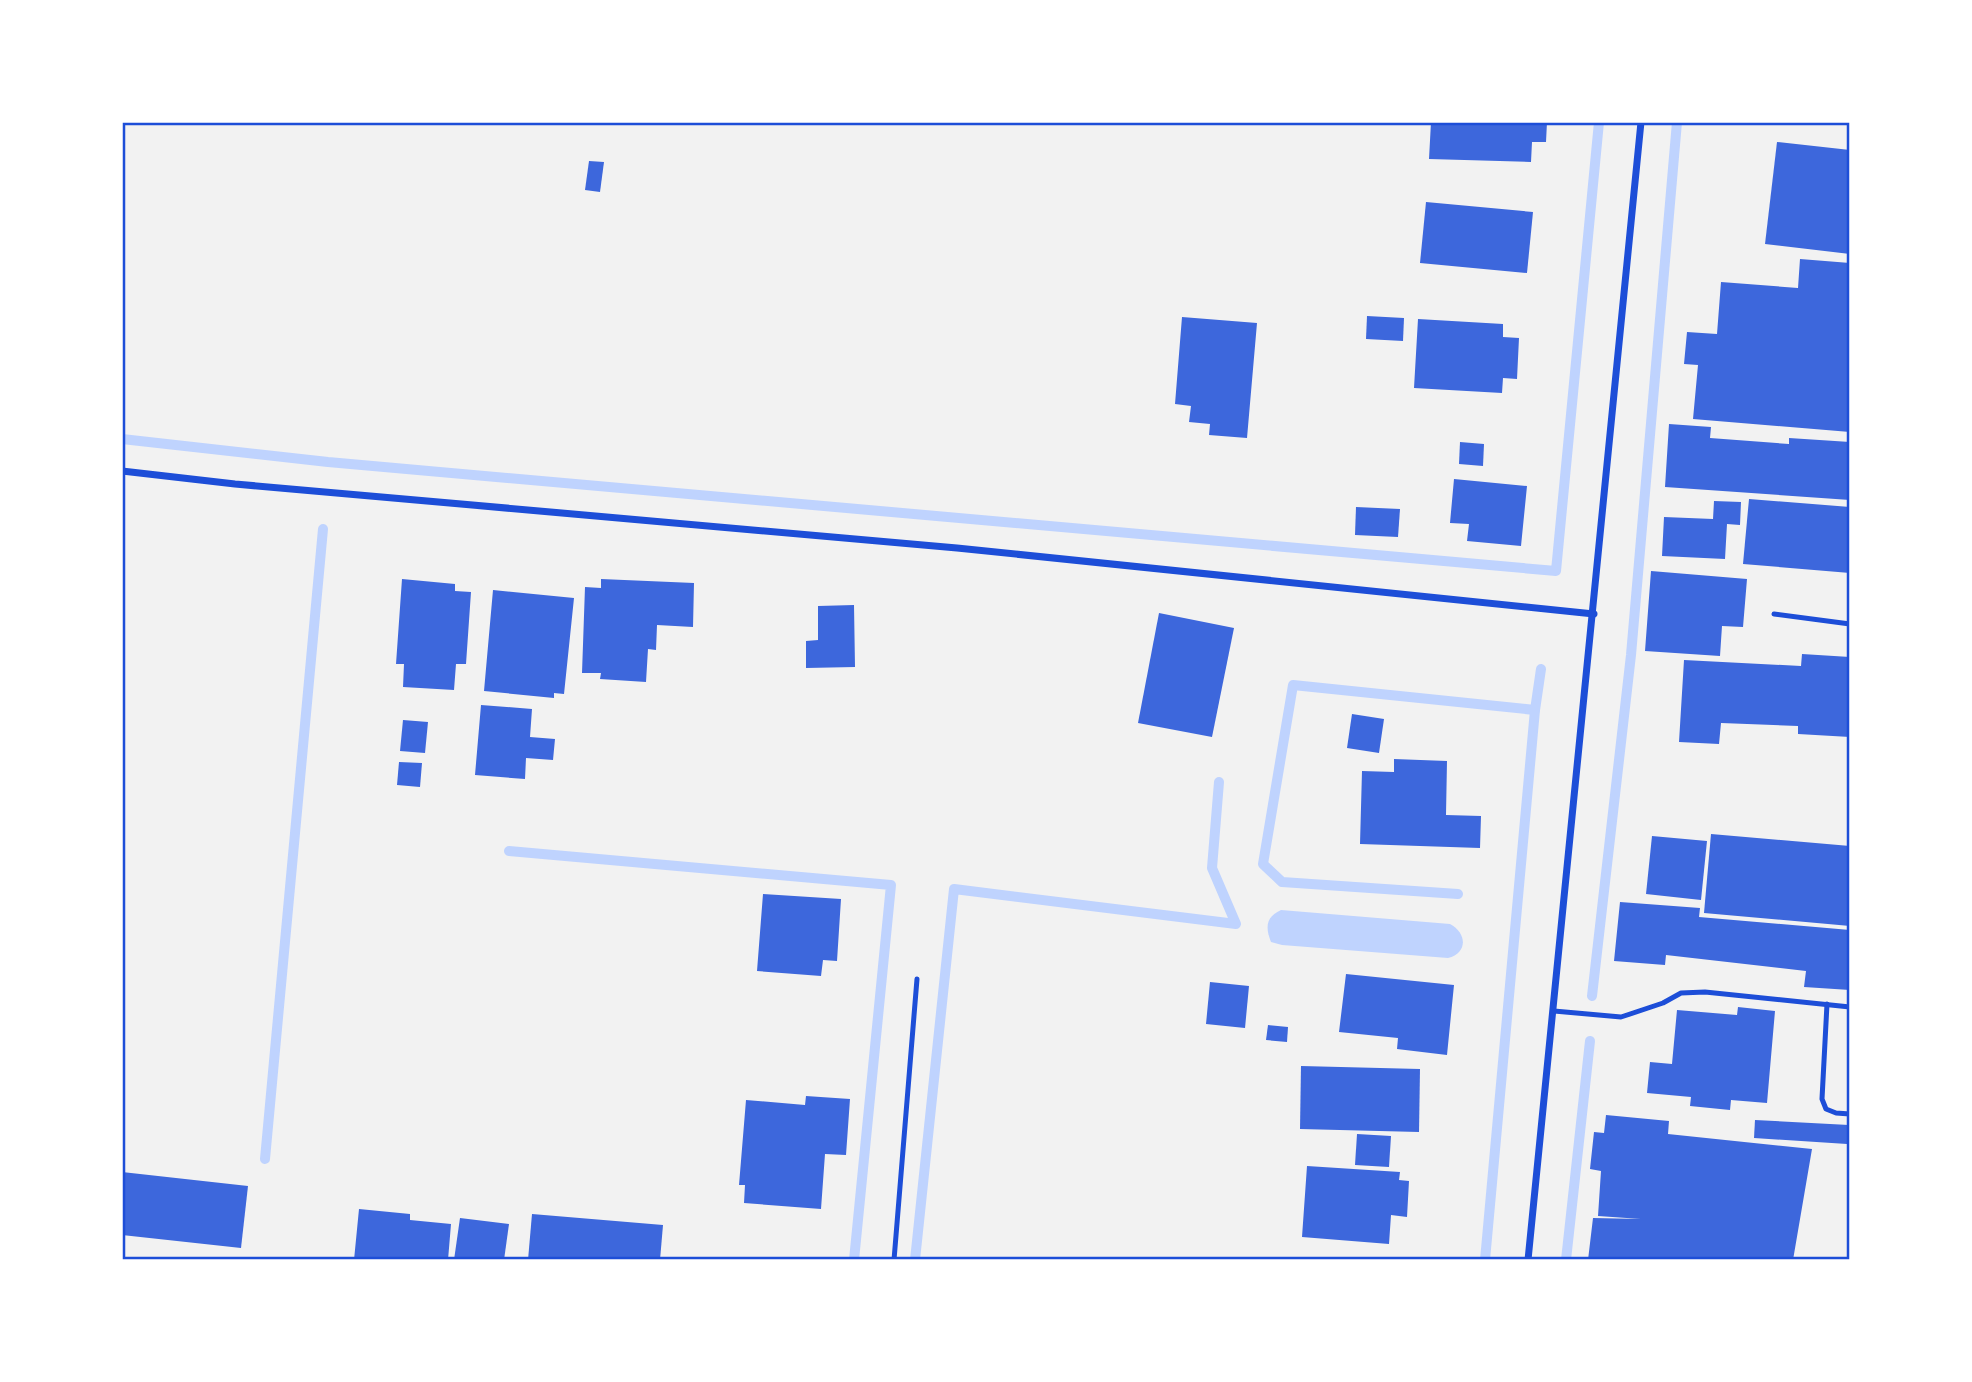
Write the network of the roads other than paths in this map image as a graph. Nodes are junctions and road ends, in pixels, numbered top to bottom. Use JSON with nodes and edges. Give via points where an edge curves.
{"nodes":[{"id":1,"x":1641,"y":122,"type":"edge"},
{"id":2,"x":122,"y":471,"type":"edge"},
{"id":3,"x":1594,"y":614,"type":"junction"},
{"id":4,"x":1774,"y":614,"type":"dead end"},
{"id":5,"x":1850,"y":624,"type":"edge"},
{"id":6,"x":917,"y":979,"type":"dead end"},
{"id":7,"x":1827,"y":1004,"type":"junction"},
{"id":8,"x":1850,"y":1007,"type":"edge"},
{"id":9,"x":1554,"y":1011,"type":"junction"},
{"id":10,"x":1850,"y":1114,"type":"edge"},
{"id":11,"x":894,"y":1259,"type":"edge"},
{"id":12,"x":1528,"y":1259,"type":"edge"}],
"edges":[{"from":1,"to":3,"type":"street"},
{"from":2,"to":3,"type":"street","via":[[1039,556]]},
{"from":3,"to":9,"type":"street"},
{"from":4,"to":5,"type":"lane"},
{"from":6,"to":11,"type":"lane"},
{"from":7,"to":8,"type":"lane"},
{"from":7,"to":9,"type":"lane","via":[[1705,992],[1681,993],[1622,1017]]},
{"from":7,"to":10,"type":"lane","via":[[1822,1100],[1826,1110]]},
{"from":9,"to":12,"type":"street"}]}
